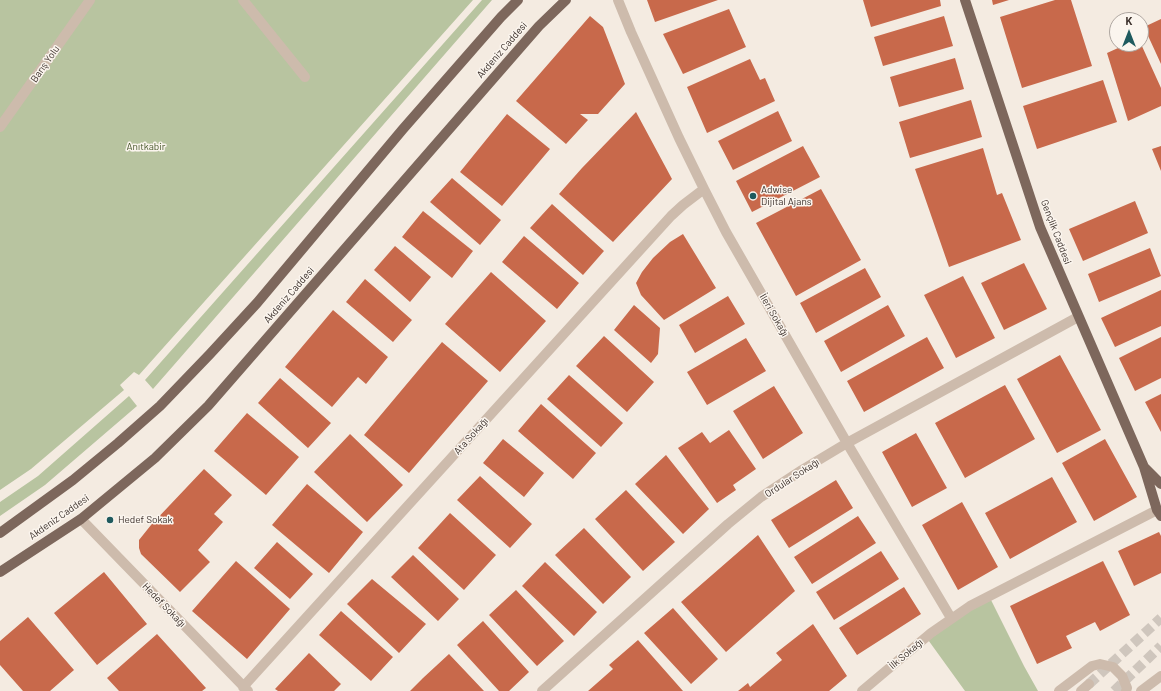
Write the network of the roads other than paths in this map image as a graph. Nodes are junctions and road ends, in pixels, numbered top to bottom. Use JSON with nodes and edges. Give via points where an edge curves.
{"nodes":[{"id":1,"x":90,"y":0,"type":"edge"},
{"id":2,"x":243,"y":0,"type":"edge"},
{"id":3,"x":518,"y":0,"type":"edge"},
{"id":4,"x":566,"y":0,"type":"edge"},
{"id":5,"x":618,"y":0,"type":"edge"},
{"id":6,"x":965,"y":0,"type":"edge"},
{"id":7,"x":305,"y":77,"type":"dead end"},
{"id":8,"x":0,"y":127,"type":"edge"},
{"id":9,"x":704,"y":189,"type":"junction"},
{"id":10,"x":1078,"y":317,"type":"junction"},
{"id":11,"x":847,"y":443,"type":"junction"},
{"id":12,"x":1144,"y":467,"type":"junction"},
{"id":13,"x":1161,"y":484,"type":"edge"},
{"id":14,"x":1159,"y":513,"type":"edge"},
{"id":15,"x":81,"y":519,"type":"junction"},
{"id":16,"x":0,"y":533,"type":"edge"},
{"id":17,"x":0,"y":572,"type":"edge"},
{"id":18,"x":951,"y":618,"type":"junction"},
{"id":19,"x":1161,"y":676,"type":"edge"},
{"id":20,"x":1089,"y":684,"type":"tunnel mouth"},
{"id":21,"x":245,"y":689,"type":"edge"},
{"id":22,"x":542,"y":691,"type":"edge"},
{"id":23,"x":862,"y":691,"type":"edge"},
{"id":24,"x":1059,"y":691,"type":"edge"},
{"id":25,"x":1081,"y":691,"type":"edge"},
{"id":26,"x":1126,"y":691,"type":"edge"},
{"id":27,"x":1141,"y":691,"type":"edge"}],
"edges":[{"from":1,"to":8,"type":"street","name":"Barış Yolu"},
{"from":2,"to":7,"type":"street"},
{"from":3,"to":16,"type":"main road","name":"Akdeniz Caddesi","via":[[402,129],[257,303],[160,406],[79,475]]},
{"from":4,"to":15,"type":"main road","name":"Akdeniz Caddesi","via":[[534,32],[208,406],[155,458]]},
{"from":5,"to":9,"type":"street","name":"İleri Sokağı"},
{"from":6,"to":10,"type":"main road","name":"Gençlik Caddesi","via":[[1040,227]]},
{"from":9,"to":11,"type":"street","name":"İleri Sokağı"},
{"from":9,"to":21,"type":"street","name":"Ata Sokağı","via":[[670,216]]},
{"from":10,"to":11,"type":"street","name":"Ordular Sokağı"},
{"from":10,"to":12,"type":"main road","name":"Gençlik Caddesi"},
{"from":11,"to":18,"type":"street","name":"İleri Sokağı"},
{"from":11,"to":22,"type":"street","name":"Ordular Sokağı","via":[[802,470],[728,524]]},
{"from":12,"to":13,"type":"main road","name":"Gençlik Caddesi"},
{"from":12,"to":14,"type":"main road","name":"Gençlik Caddesi"},
{"from":14,"to":18,"type":"street","name":"İlk Sokağı","via":[[997,592]]},
{"from":15,"to":17,"type":"main road","name":"Akdeniz Caddesi"},
{"from":15,"to":21,"type":"street","name":"Hedef Sokağı"},
{"from":18,"to":23,"type":"street","name":"İlk Sokağı"},
{"from":19,"to":27,"type":"street"},
{"from":20,"to":25,"type":"street"},
{"from":24,"to":26,"type":"street","via":[[1092,666],[1100,664],[1113,667],[1122,676]]}]}
